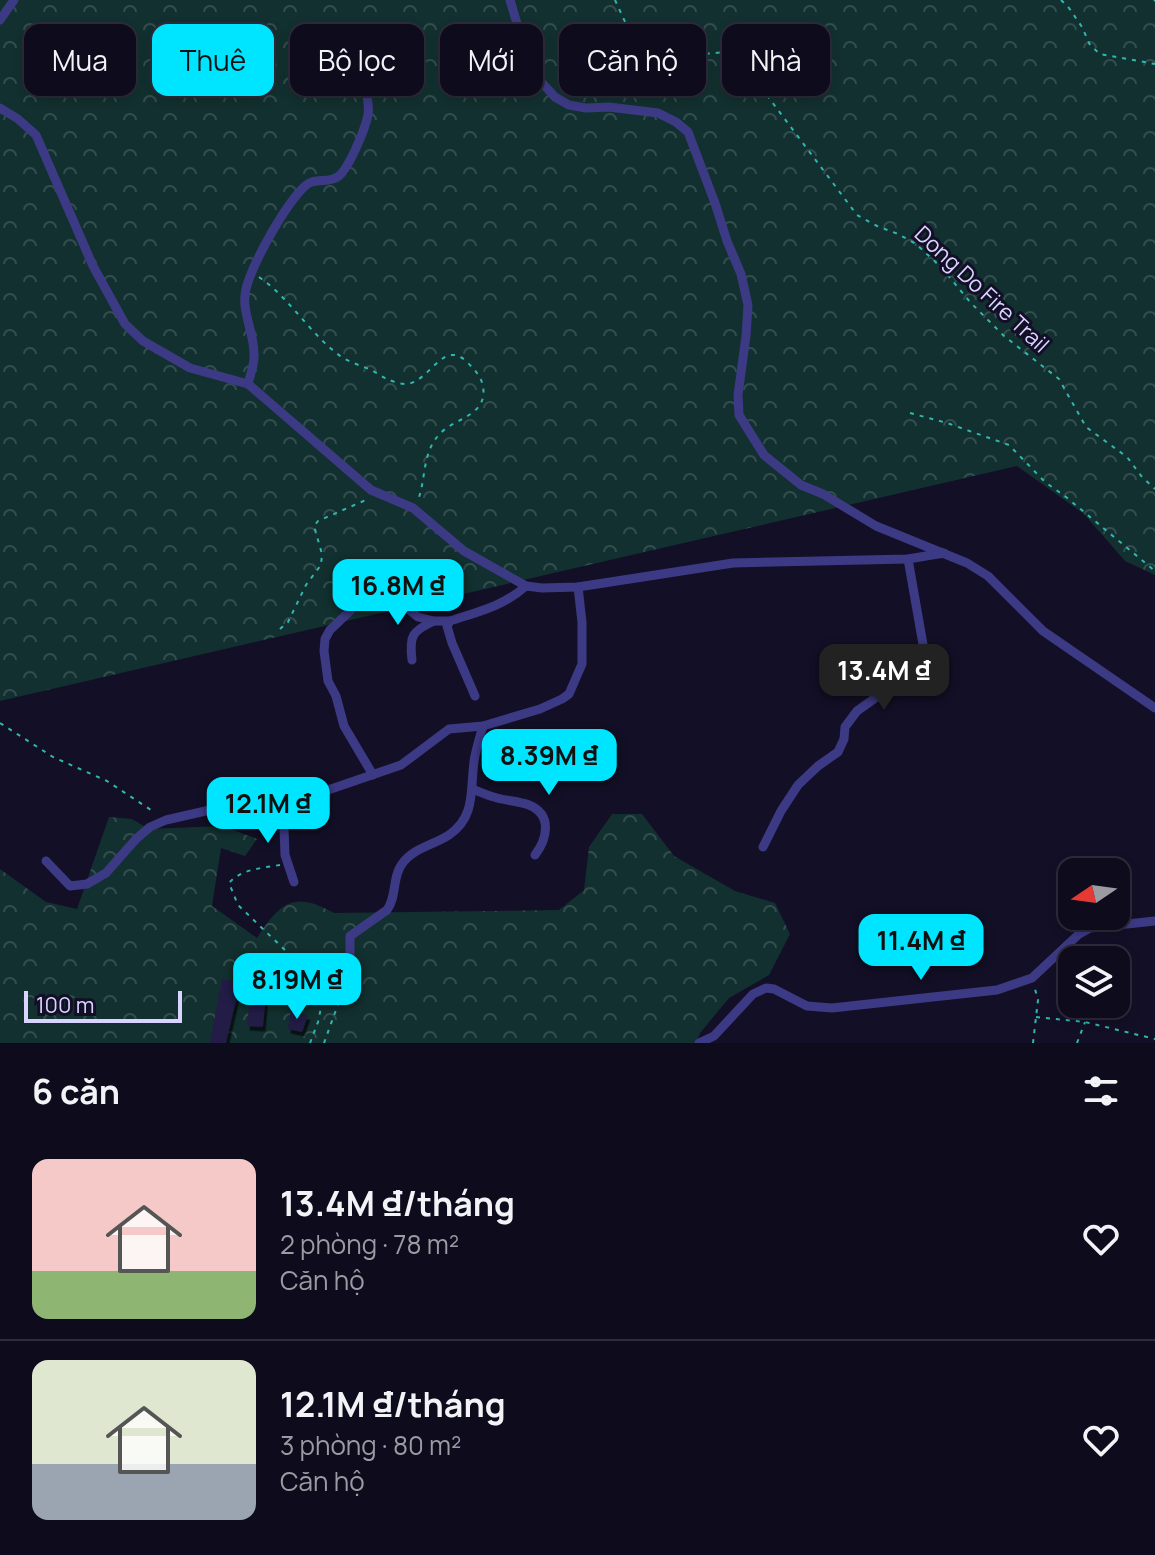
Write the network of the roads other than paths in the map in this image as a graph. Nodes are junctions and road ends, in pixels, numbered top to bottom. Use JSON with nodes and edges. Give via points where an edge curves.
{"nodes":[{"id":1,"x":14,"y":0,"type":"edge"},
{"id":2,"x":510,"y":0,"type":"edge"},
{"id":3,"x":0,"y":20,"type":"edge"},
{"id":4,"x":367,"y":96,"type":"edge"},
{"id":5,"x":0,"y":108,"type":"edge"},
{"id":6,"x":248,"y":384,"type":"junction"},
{"id":7,"x":944,"y":553,"type":"junction"},
{"id":8,"x":908,"y":559,"type":"junction"},
{"id":9,"x":526,"y":586,"type":"junction"},
{"id":10,"x":578,"y":587,"type":"junction"},
{"id":11,"x":434,"y":621,"type":"junction"},
{"id":12,"x":450,"y":621,"type":"junction"},
{"id":13,"x":412,"y":660,"type":"dead end"},
{"id":14,"x":475,"y":696,"type":"dead end"},
{"id":15,"x":1154,"y":705,"type":"edge"},
{"id":16,"x":483,"y":726,"type":"junction"},
{"id":17,"x":373,"y":775,"type":"junction"},
{"id":18,"x":472,"y":789,"type":"junction"},
{"id":19,"x":283,"y":801,"type":"junction"},
{"id":20,"x":763,"y":847,"type":"dead end"},
{"id":21,"x":535,"y":855,"type":"dead end"},
{"id":22,"x":46,"y":861,"type":"dead end"},
{"id":23,"x":294,"y":882,"type":"dead end"},
{"id":24,"x":1155,"y":921,"type":"edge"},
{"id":25,"x":323,"y":976,"type":"road end"},
{"id":26,"x":699,"y":1043,"type":"edge"}],
"edges":[{"from":1,"to":3,"type":"street"},
{"from":2,"to":7,"type":"street","via":[[531,71],[555,97],[577,107],[658,113],[688,132],[741,274],[748,305],[739,415],[764,455],[801,485],[876,526]]},
{"from":4,"to":6,"type":"street","via":[[368,114],[343,171],[303,187],[279,219],[247,283],[244,315],[255,356]]},
{"from":5,"to":6,"type":"street","via":[[36,135],[93,266],[125,324],[190,368]]},
{"from":6,"to":9,"type":"street","via":[[371,490],[413,508],[464,551]]},
{"from":7,"to":8,"type":"street"},
{"from":7,"to":15,"type":"street","via":[[988,576],[1043,631]]},
{"from":8,"to":10,"type":"street","via":[[733,563]]},
{"from":8,"to":20,"type":"street","via":[[924,650],[920,664],[857,711],[845,727],[838,752],[798,785]]},
{"from":9,"to":10,"type":"street"},
{"from":9,"to":12,"type":"street","via":[[492,607]]},
{"from":10,"to":16,"type":"street","via":[[582,664],[569,694]]},
{"from":11,"to":12,"type":"street"},
{"from":11,"to":13,"type":"street","via":[[412,634]]},
{"from":11,"to":17,"type":"street","via":[[418,617],[399,597],[369,585],[325,639],[328,681],[344,726]]},
{"from":12,"to":14,"type":"street","via":[[448,633]]},
{"from":16,"to":17,"type":"street","via":[[449,729],[401,765]]},
{"from":16,"to":18,"type":"street"},
{"from":17,"to":19,"type":"street"},
{"from":18,"to":21,"type":"street","via":[[539,811],[545,835]]},
{"from":18,"to":25,"type":"street","via":[[469,812],[460,827],[410,855],[400,866],[392,904],[350,936],[350,961]]},
{"from":19,"to":22,"type":"street","via":[[166,820],[150,827],[106,873],[87,884],[70,886]]},
{"from":19,"to":23,"type":"street","via":[[285,855]]},
{"from":24,"to":26,"type":"street","via":[[1090,928],[1032,978],[997,990],[832,1008],[807,1006],[766,988],[753,994],[714,1036]]}]}
